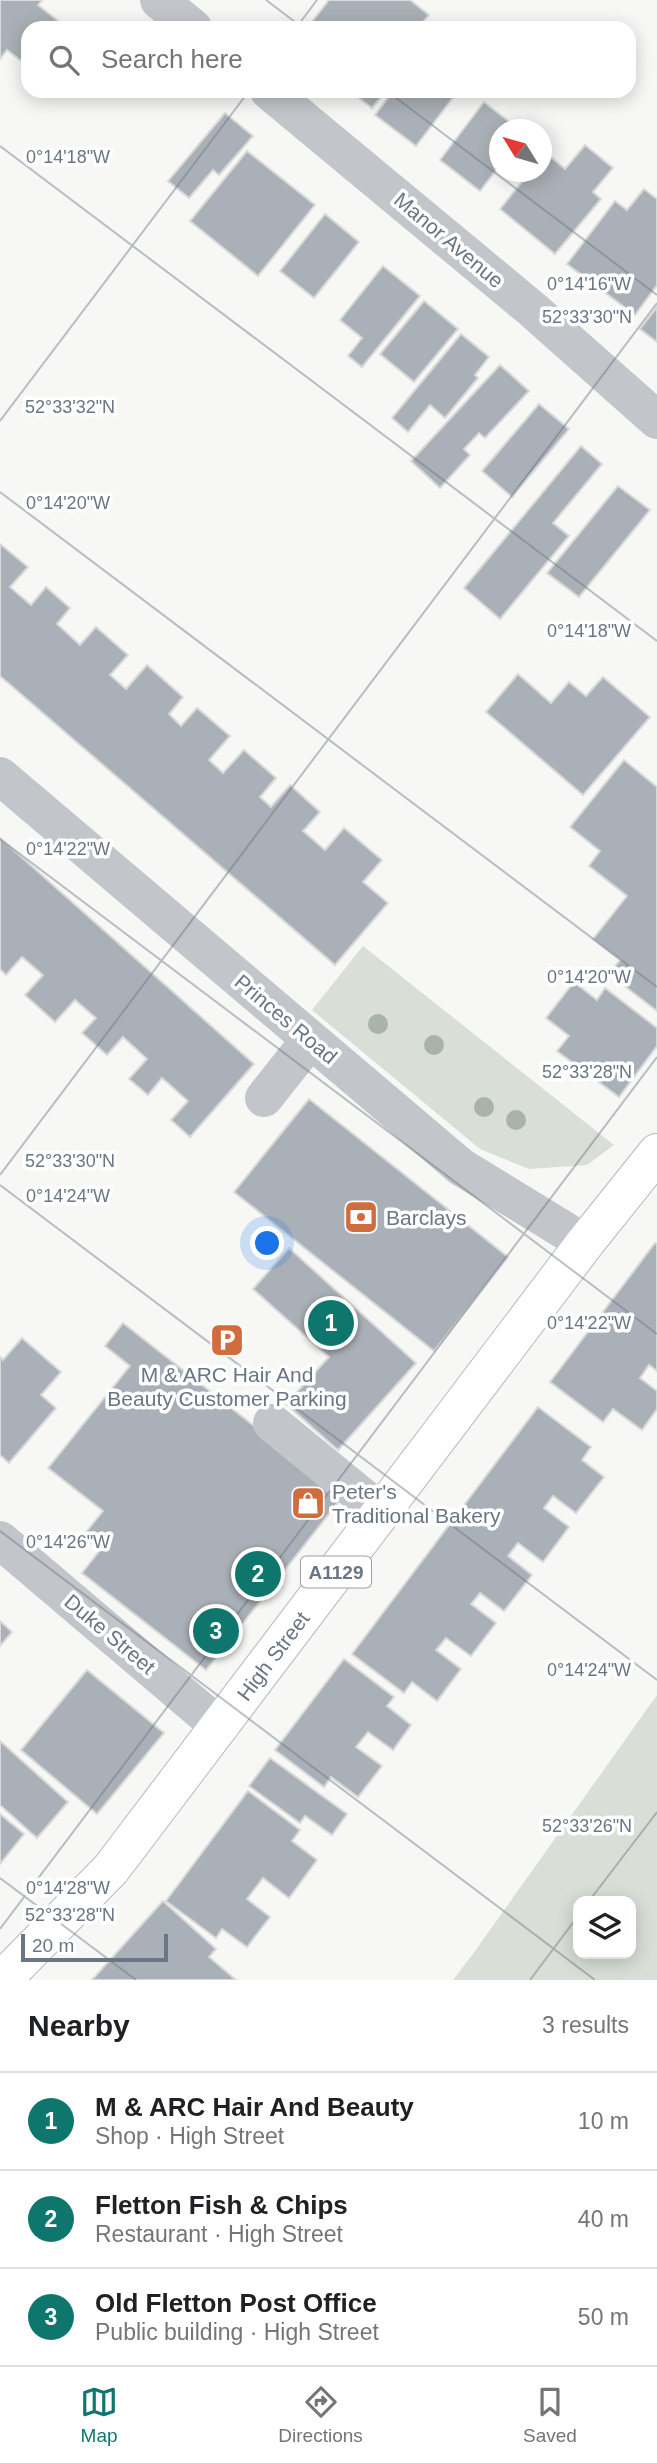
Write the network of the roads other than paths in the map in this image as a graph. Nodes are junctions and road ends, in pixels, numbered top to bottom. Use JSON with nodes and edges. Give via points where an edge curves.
{"nodes":[{"id":1,"x":159,"y":0,"type":"edge"},
{"id":2,"x":184,"y":21,"type":"edge"},
{"id":3,"x":277,"y":98,"type":"edge"},
{"id":4,"x":657,"y":420,"type":"edge"},
{"id":5,"x":0,"y":776,"type":"edge"},
{"id":6,"x":310,"y":1040,"type":"junction"},
{"id":7,"x":264,"y":1097,"type":"dead end"},
{"id":8,"x":657,"y":1153,"type":"edge"},
{"id":9,"x":585,"y":1243,"type":"junction"},
{"id":10,"x":272,"y":1423,"type":"dead end"},
{"id":11,"x":381,"y":1511,"type":"junction"},
{"id":12,"x":0,"y":1541,"type":"edge"},
{"id":13,"x":220,"y":1727,"type":"junction"},
{"id":14,"x":2,"y":1980,"type":"edge"}],
"edges":[{"from":1,"to":2,"type":"street"},
{"from":3,"to":4,"type":"street","name":"Manor Avenue","via":[[534,310]]},
{"from":5,"to":6,"type":"street","name":"Princes Road"},
{"from":6,"to":7,"type":"street"},
{"from":6,"to":9,"type":"street","name":"Princes Road","via":[[461,1167]]},
{"from":8,"to":9,"type":"main road","name":"High Street","number":"A1129"},
{"from":9,"to":11,"type":"main road","name":"High Street","number":"A1129"},
{"from":10,"to":11,"type":"street"},
{"from":11,"to":13,"type":"main road","name":"High Street","number":"A1129"},
{"from":12,"to":13,"type":"street","name":"Duke Street"},
{"from":13,"to":14,"type":"main road","name":"High Street","number":"A1129","via":[[111,1868]]}]}
